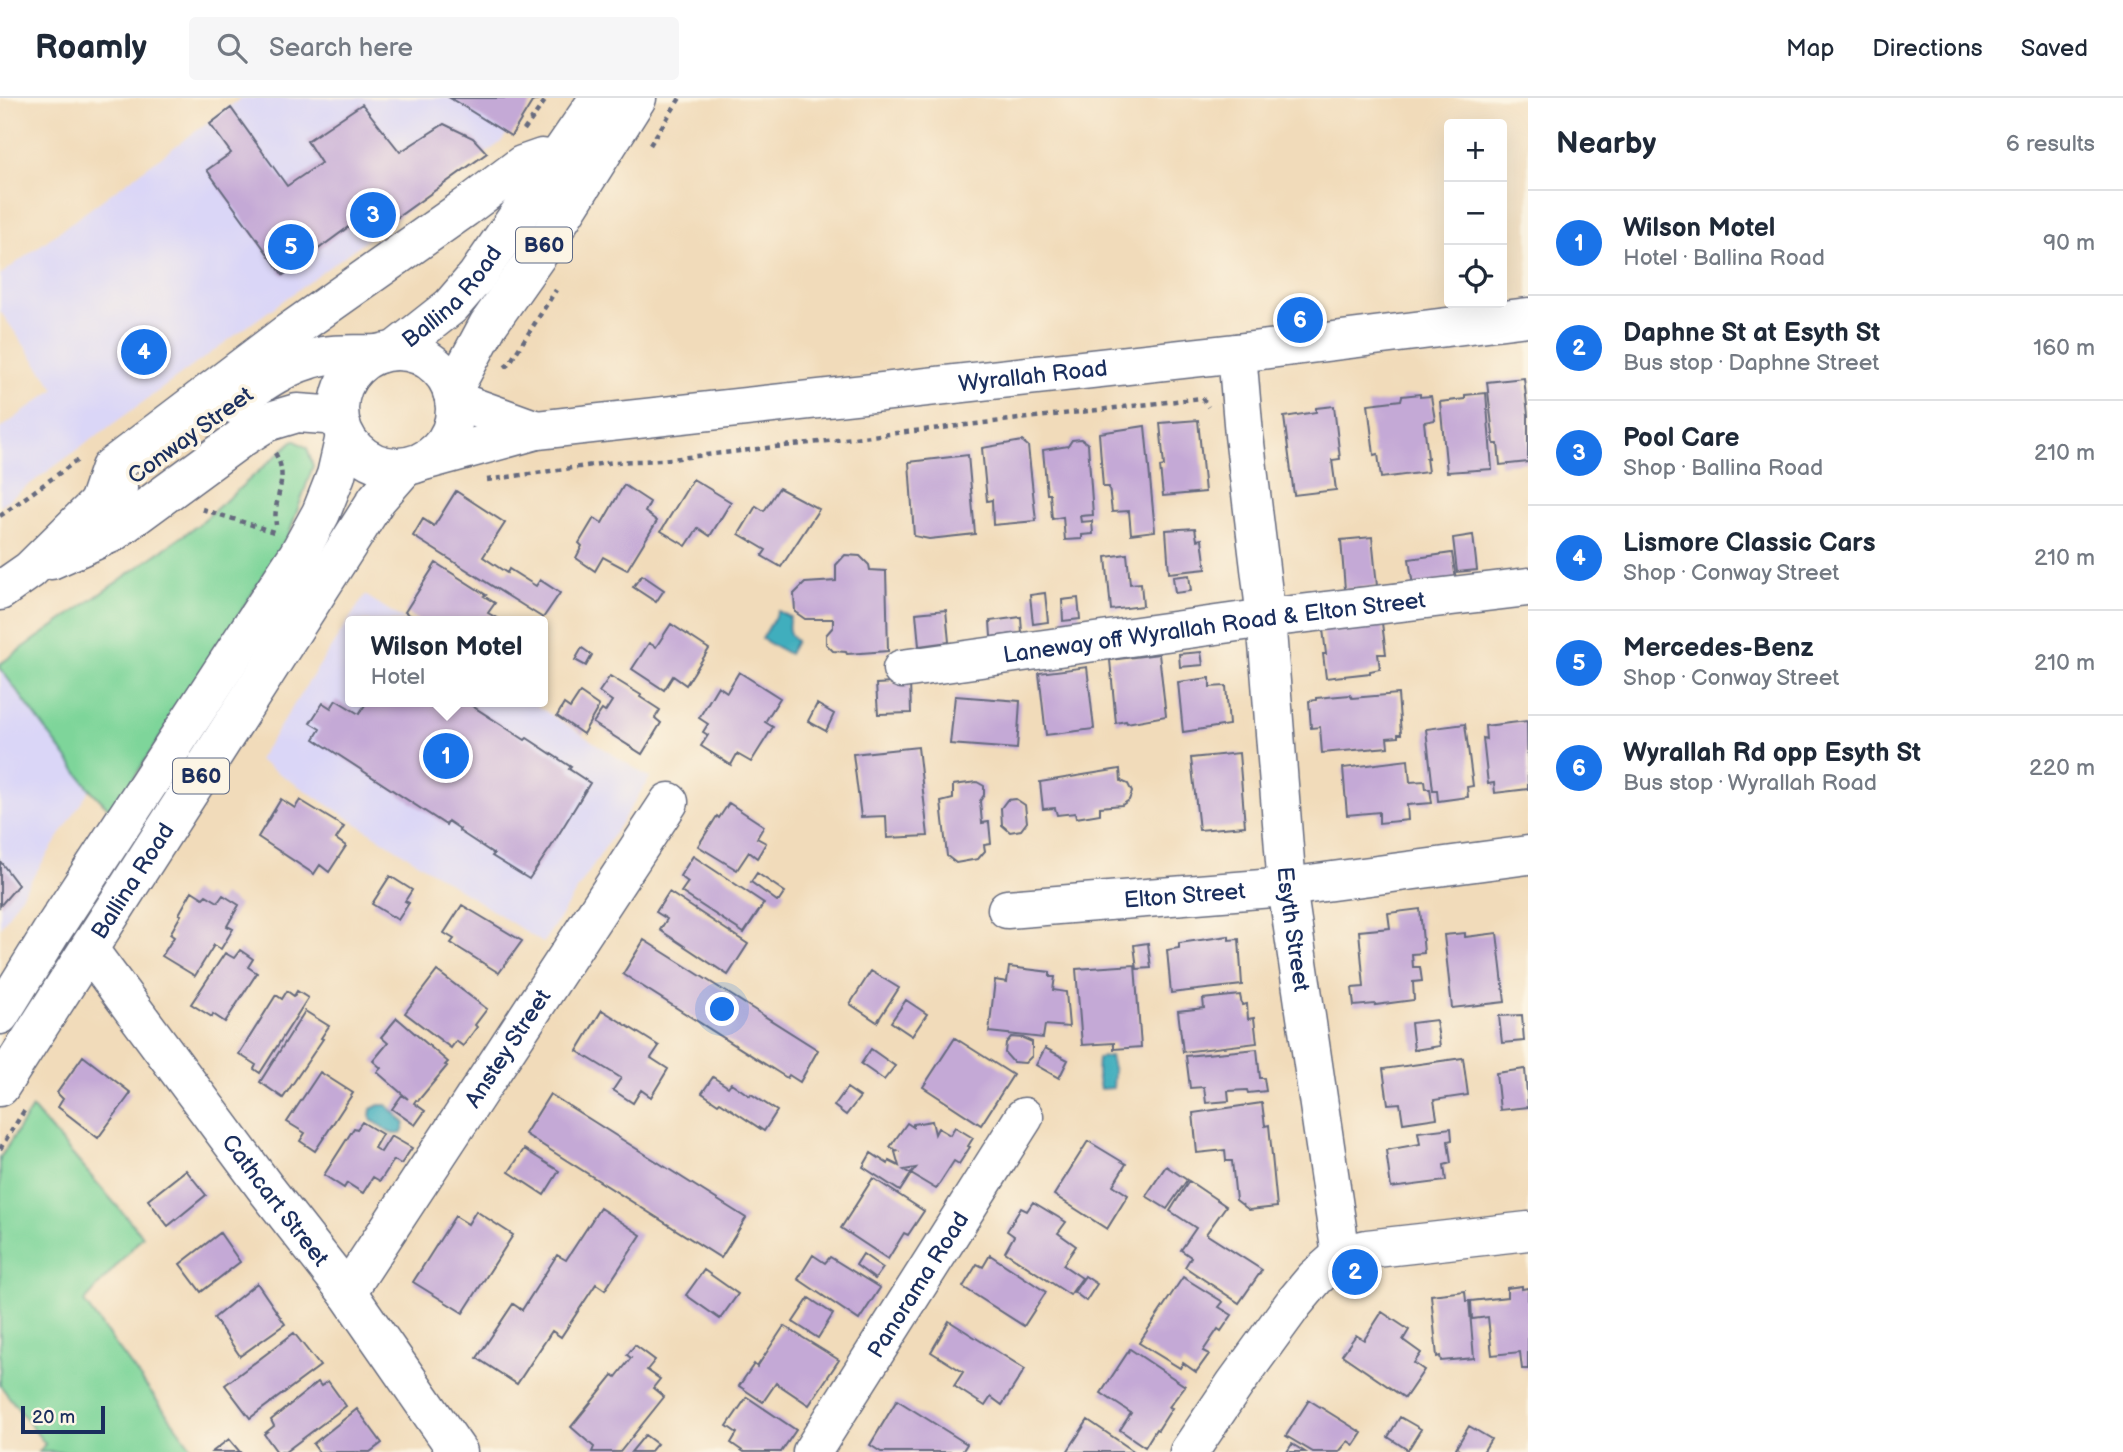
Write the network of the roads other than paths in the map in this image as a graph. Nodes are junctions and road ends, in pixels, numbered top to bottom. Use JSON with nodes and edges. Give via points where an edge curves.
{"nodes":[{"id":1,"x":600,"y":98,"type":"edge"},
{"id":2,"x":637,"y":98,"type":"edge"},
{"id":3,"x":558,"y":160,"type":"junction"},
{"id":4,"x":1528,"y":317,"type":"edge"},
{"id":5,"x":386,"y":353,"type":"junction"},
{"id":6,"x":1237,"y":353,"type":"junction"},
{"id":7,"x":453,"y":396,"type":"junction"},
{"id":8,"x":342,"y":426,"type":"junction"},
{"id":9,"x":537,"y":430,"type":"junction"},
{"id":10,"x":414,"y":464,"type":"junction"},
{"id":11,"x":98,"y":503,"type":"junction"},
{"id":12,"x":15,"y":580,"type":"edge"},
{"id":13,"x":1528,"y":587,"type":"edge"},
{"id":14,"x":1266,"y":618,"type":"junction"},
{"id":15,"x":902,"y":669,"type":"dead end"},
{"id":16,"x":669,"y":802,"type":"dead end"},
{"id":17,"x":1528,"y":855,"type":"edge"},
{"id":18,"x":1287,"y":887,"type":"junction"},
{"id":19,"x":1007,"y":909,"type":"dead end"},
{"id":20,"x":89,"y":950,"type":"junction"},
{"id":21,"x":0,"y":1015,"type":"edge"},
{"id":22,"x":0,"y":1087,"type":"edge"},
{"id":23,"x":1024,"y":1117,"type":"dead end"},
{"id":24,"x":1528,"y":1231,"type":"edge"},
{"id":25,"x":1341,"y":1255,"type":"junction"},
{"id":26,"x":346,"y":1292,"type":"junction"},
{"id":27,"x":458,"y":1452,"type":"edge"},
{"id":28,"x":812,"y":1452,"type":"edge"},
{"id":29,"x":1189,"y":1452,"type":"edge"}],
"edges":[{"from":1,"to":3,"type":"street","name":"Ballina Road","number":"B60"},
{"from":2,"to":7,"type":"street","name":"Ballina Road","number":"B60","via":[[488,325]]},
{"from":3,"to":5,"type":"street","name":"Ballina Road","number":"B60","via":[[451,306]]},
{"from":3,"to":11,"type":"street","via":[[542,158],[522,165],[285,335],[110,468]]},
{"from":4,"to":6,"type":"street","name":"Wyrallah Road"},
{"from":5,"to":7,"type":"street","via":[[413,353],[426,359],[446,378]]},
{"from":5,"to":8,"type":"street","number":"B60","via":[[355,369],[345,383],[339,399]]},
{"from":5,"to":11,"type":"street","name":"Conway Street","via":[[323,356],[294,365],[261,383]]},
{"from":6,"to":9,"type":"street","name":"Wyrallah Road"},
{"from":6,"to":14,"type":"street","name":"Esyth Street"},
{"from":7,"to":9,"type":"street","name":"Wyrallah Road"},
{"from":7,"to":10,"type":"street","number":"B60","via":[[455,413],[446,439]]},
{"from":8,"to":10,"type":"street","via":[[353,448],[376,464]]},
{"from":8,"to":12,"type":"street","name":"Conway Street","via":[[297,413],[267,422],[112,533]]},
{"from":8,"to":21,"type":"street","name":"Ballina Road","number":"B60","via":[[336,475],[298,555]]},
{"from":9,"to":10,"type":"street","name":"Wyrallah Road"},
{"from":10,"to":20,"type":"street","name":"Ballina Road","number":"B60","via":[[377,499]]},
{"from":11,"to":12,"type":"street","name":"Conway Street"},
{"from":13,"to":14,"type":"street","name":"Laneway off Wyrallah Road & Elton Street"},
{"from":14,"to":15,"type":"street","name":"Laneway off Wyrallah Road & Elton Street"},
{"from":14,"to":18,"type":"street","name":"Esyth Street"},
{"from":16,"to":26,"type":"street","name":"Anstey Street"},
{"from":17,"to":18,"type":"street","name":"Elton Street"},
{"from":18,"to":19,"type":"street","name":"Elton Street"},
{"from":18,"to":25,"type":"street","name":"Esyth Street"},
{"from":20,"to":22,"type":"street","name":"Ballina Road","number":"B60"},
{"from":20,"to":26,"type":"street","name":"Cathcart Street"},
{"from":23,"to":28,"type":"street","name":"Panorama Road"},
{"from":24,"to":25,"type":"street"},
{"from":25,"to":29,"type":"street","via":[[1294,1303]]},
{"from":26,"to":27,"type":"street","name":"Cathcart Street"}]}
